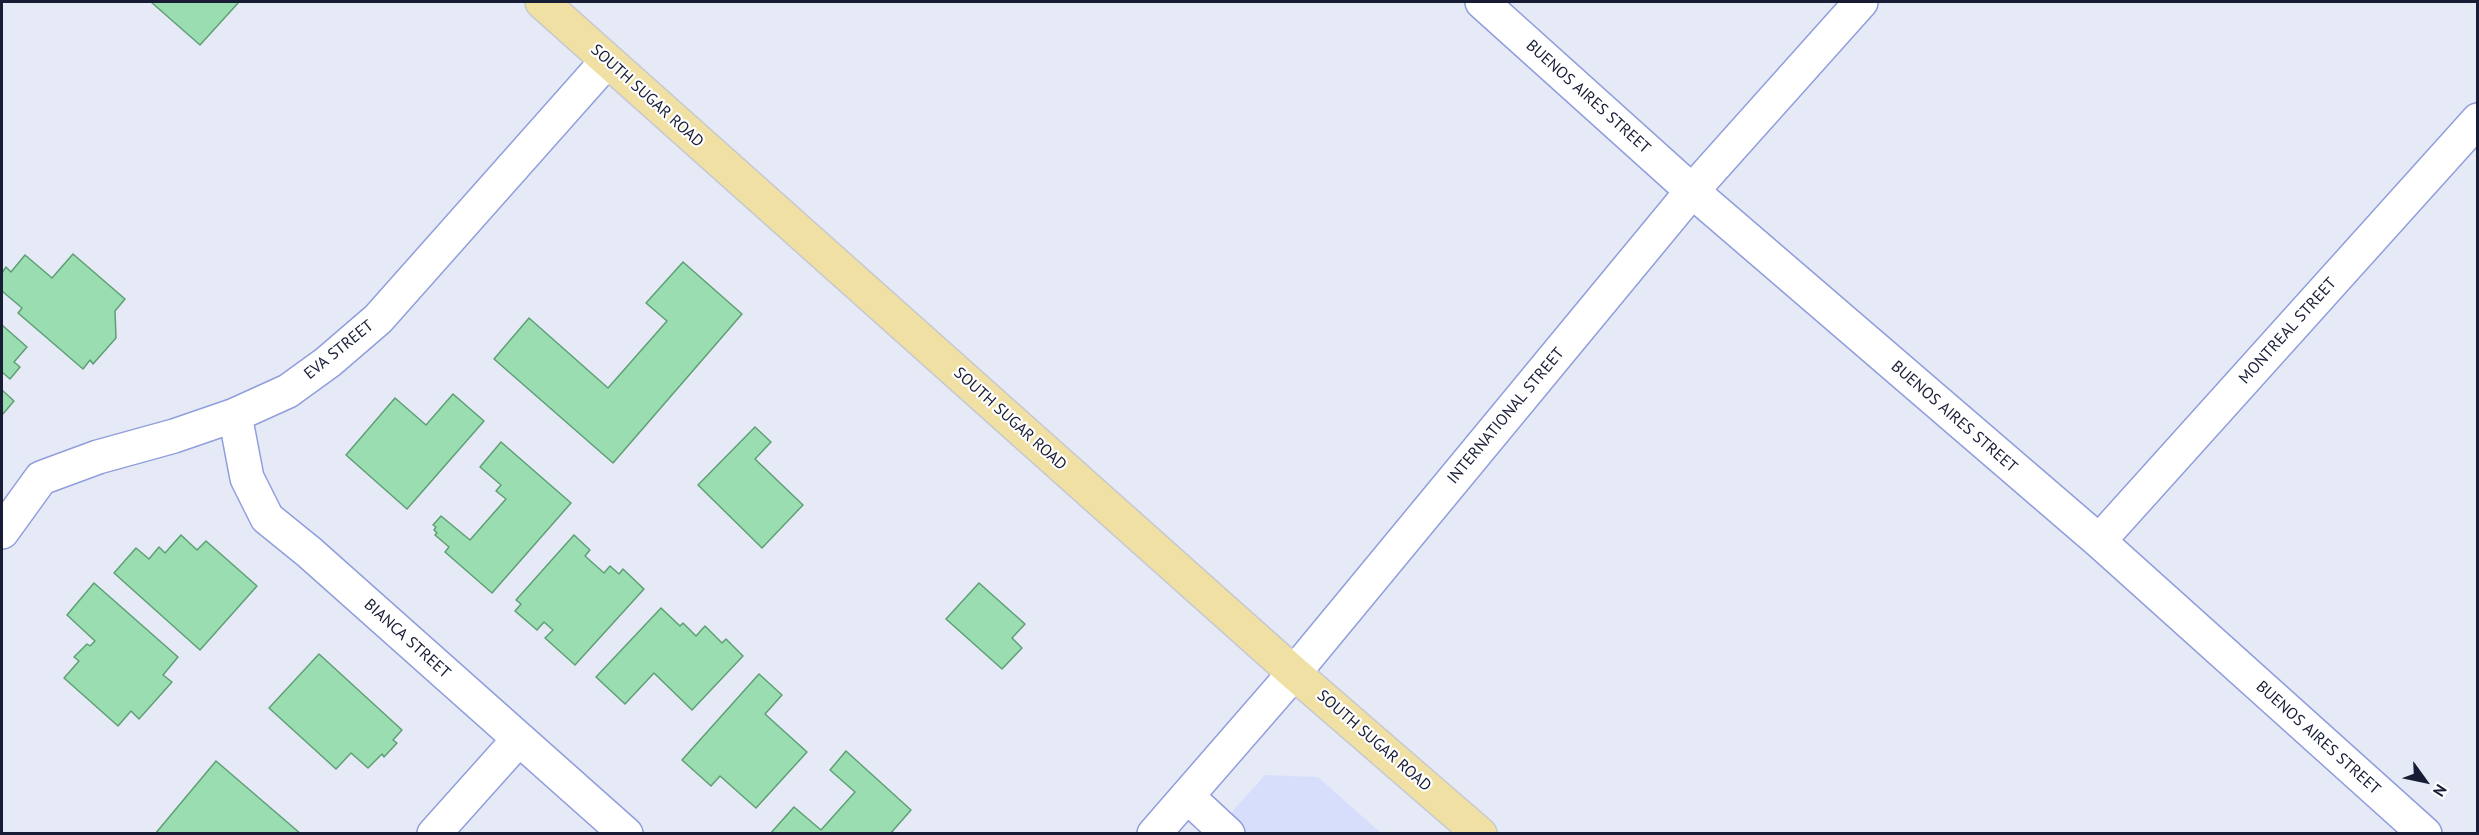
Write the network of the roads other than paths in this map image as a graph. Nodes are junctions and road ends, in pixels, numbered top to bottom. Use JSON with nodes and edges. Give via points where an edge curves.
{"nodes":[{"id":1,"x":542,"y":2,"type":"edge"},
{"id":2,"x":1482,"y":2,"type":"edge"},
{"id":3,"x":1861,"y":2,"type":"edge"},
{"id":4,"x":607,"y":61,"type":"junction"},
{"id":5,"x":2478,"y":120,"type":"edge"},
{"id":6,"x":1692,"y":191,"type":"junction"},
{"id":7,"x":235,"y":415,"type":"junction"},
{"id":8,"x":2,"y":532,"type":"edge"},
{"id":9,"x":2099,"y":541,"type":"junction"},
{"id":10,"x":1294,"y":673,"type":"junction"},
{"id":11,"x":519,"y":739,"type":"junction"},
{"id":12,"x":1186,"y":796,"type":"junction"},
{"id":13,"x":434,"y":834,"type":"edge"},
{"id":14,"x":626,"y":834,"type":"edge"},
{"id":15,"x":1154,"y":834,"type":"edge"},
{"id":16,"x":1228,"y":834,"type":"edge"},
{"id":17,"x":1480,"y":834,"type":"edge"},
{"id":18,"x":2425,"y":834,"type":"edge"}],
"edges":[{"from":1,"to":4,"type":"main road","name":"SOUTH SUGAR ROAD"},
{"from":2,"to":6,"type":"street","name":"BUENOS AIRES STREET"},
{"from":3,"to":6,"type":"street","name":"INTERNATIONAL STREET"},
{"from":4,"to":7,"type":"street","name":"EVA STREET","via":[[378,319],[288,391]]},
{"from":4,"to":10,"type":"main road","name":"SOUTH SUGAR ROAD"},
{"from":5,"to":9,"type":"street","name":"MONTREAL STREET"},
{"from":6,"to":9,"type":"street","name":"BUENOS AIRES STREET"},
{"from":6,"to":10,"type":"street","name":"INTERNATIONAL STREET"},
{"from":7,"to":8,"type":"street","name":"EVA STREET","via":[[42,478]]},
{"from":7,"to":11,"type":"street","name":"BIANCA STREET","via":[[247,478],[267,518]]},
{"from":9,"to":18,"type":"street","name":"BUENOS AIRES STREET"},
{"from":10,"to":12,"type":"street","name":"INTERNATIONAL STREET"},
{"from":10,"to":17,"type":"main road","name":"SOUTH SUGAR ROAD"},
{"from":11,"to":13,"type":"street"},
{"from":11,"to":14,"type":"street","name":"BIANCA STREET"},
{"from":12,"to":15,"type":"street","name":"INTERNATIONAL STREET"},
{"from":12,"to":16,"type":"street"}]}
